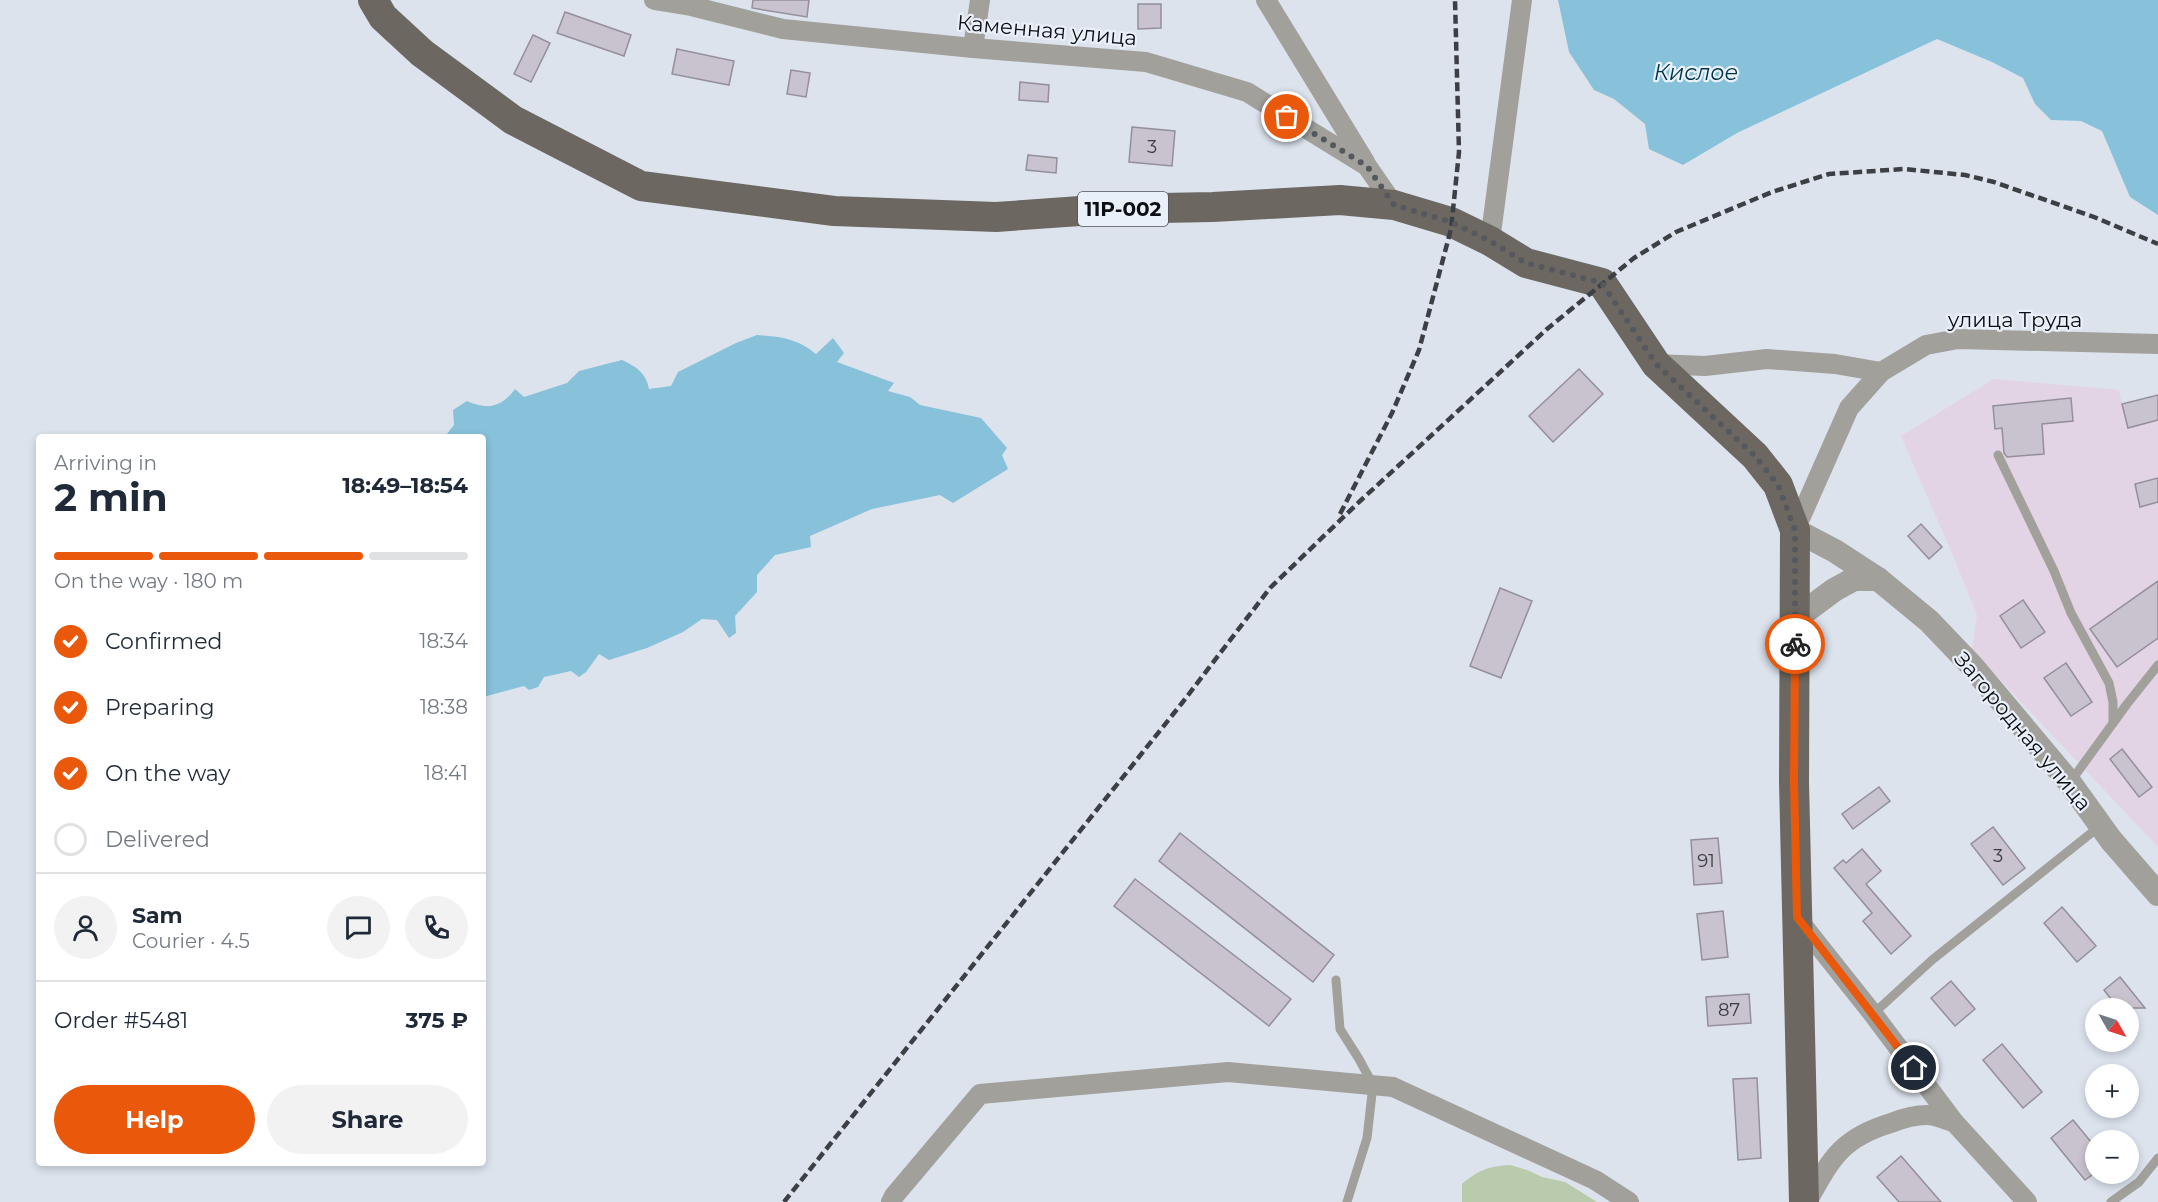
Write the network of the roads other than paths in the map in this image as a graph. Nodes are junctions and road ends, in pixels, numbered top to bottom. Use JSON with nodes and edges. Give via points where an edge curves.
{"nodes":[{"id":1,"x":654,"y":0,"type":"edge"},
{"id":2,"x":980,"y":0,"type":"edge"},
{"id":3,"x":1266,"y":0,"type":"edge"},
{"id":4,"x":1522,"y":0,"type":"edge"},
{"id":5,"x":384,"y":6,"type":"edge"},
{"id":6,"x":973,"y":48,"type":"junction"},
{"id":7,"x":1367,"y":166,"type":"junction"},
{"id":8,"x":1394,"y":205,"type":"junction"},
{"id":9,"x":1490,"y":241,"type":"junction"},
{"id":10,"x":2158,"y":344,"type":"edge"},
{"id":11,"x":1656,"y":364,"type":"junction"},
{"id":12,"x":1881,"y":372,"type":"junction"},
{"id":13,"x":1998,"y":455,"type":"dead end"},
{"id":14,"x":1795,"y":530,"type":"junction"},
{"id":15,"x":1878,"y":579,"type":"junction"},
{"id":16,"x":1795,"y":619,"type":"junction"},
{"id":17,"x":2158,"y":665,"type":"edge"},
{"id":18,"x":2114,"y":723,"type":"junction"},
{"id":19,"x":2070,"y":783,"type":"junction"},
{"id":20,"x":2101,"y":826,"type":"junction"},
{"id":21,"x":2158,"y":894,"type":"edge"},
{"id":22,"x":1797,"y":917,"type":"junction"},
{"id":23,"x":1336,"y":980,"type":"dead end"},
{"id":24,"x":1873,"y":1014,"type":"junction"},
{"id":25,"x":1373,"y":1085,"type":"junction"},
{"id":26,"x":1954,"y":1122,"type":"junction"},
{"id":27,"x":2158,"y":1158,"type":"edge"},
{"id":28,"x":891,"y":1202,"type":"edge"},
{"id":29,"x":1347,"y":1202,"type":"edge"},
{"id":30,"x":1629,"y":1202,"type":"edge"},
{"id":31,"x":1805,"y":1202,"type":"edge"},
{"id":32,"x":2027,"y":1202,"type":"edge"},
{"id":33,"x":2110,"y":1202,"type":"edge"}],
"edges":[{"from":1,"to":6,"type":"street","name":"Каменная улица","via":[[783,29]]},
{"from":2,"to":6,"type":"street"},
{"from":3,"to":7,"type":"street"},
{"from":4,"to":9,"type":"street"},
{"from":5,"to":8,"type":"main road","number":"11Р-002","via":[[422,53],[513,120],[641,186],[834,211],[996,217],[1340,200]]},
{"from":6,"to":7,"type":"street","name":"Каменная улица","via":[[1157,65],[1247,92]]},
{"from":7,"to":8,"type":"street","name":"Каменная улица"},
{"from":8,"to":9,"type":"main road","number":"11Р-002","via":[[1451,222]]},
{"from":9,"to":11,"type":"main road","number":"11Р-002","via":[[1526,263],[1602,283]]},
{"from":10,"to":12,"type":"street","name":"улица Труда","via":[[1958,339],[1926,345]]},
{"from":11,"to":12,"type":"street","via":[[1705,366],[1767,359]]},
{"from":11,"to":14,"type":"main road","number":"11Р-002","via":[[1755,456],[1778,485]]},
{"from":12,"to":14,"type":"street","name":"улица Труда","via":[[1849,408]]},
{"from":13,"to":18,"type":"lane","via":[[2071,613],[2109,683]]},
{"from":14,"to":15,"type":"street","name":"Загородная улица"},
{"from":14,"to":16,"type":"main road","number":"11Р-002"},
{"from":15,"to":16,"type":"street","via":[[1854,579]]},
{"from":15,"to":19,"type":"street","name":"Загородная улица","via":[[1929,621],[1972,666]]},
{"from":16,"to":22,"type":"main road","number":"11Р-002"},
{"from":17,"to":18,"type":"lane"},
{"from":18,"to":19,"type":"lane"},
{"from":19,"to":20,"type":"street","name":"Загородная улица"},
{"from":20,"to":21,"type":"street","name":"Загородная улица"},
{"from":20,"to":24,"type":"lane","via":[[1932,960]]},
{"from":22,"to":24,"type":"street"},
{"from":22,"to":31,"type":"main road","number":"11Р-002"},
{"from":23,"to":25,"type":"lane","via":[[1340,1029]]},
{"from":24,"to":26,"type":"street"},
{"from":25,"to":28,"type":"street","via":[[1228,1072],[980,1094]]},
{"from":25,"to":29,"type":"lane","via":[[1367,1138]]},
{"from":25,"to":30,"type":"street","via":[[1404,1092],[1595,1180]]},
{"from":26,"to":31,"type":"street","via":[[1927,1115],[1868,1130],[1846,1144],[1826,1167]]},
{"from":26,"to":32,"type":"street"},
{"from":27,"to":33,"type":"lane","via":[[2139,1182]]}]}
